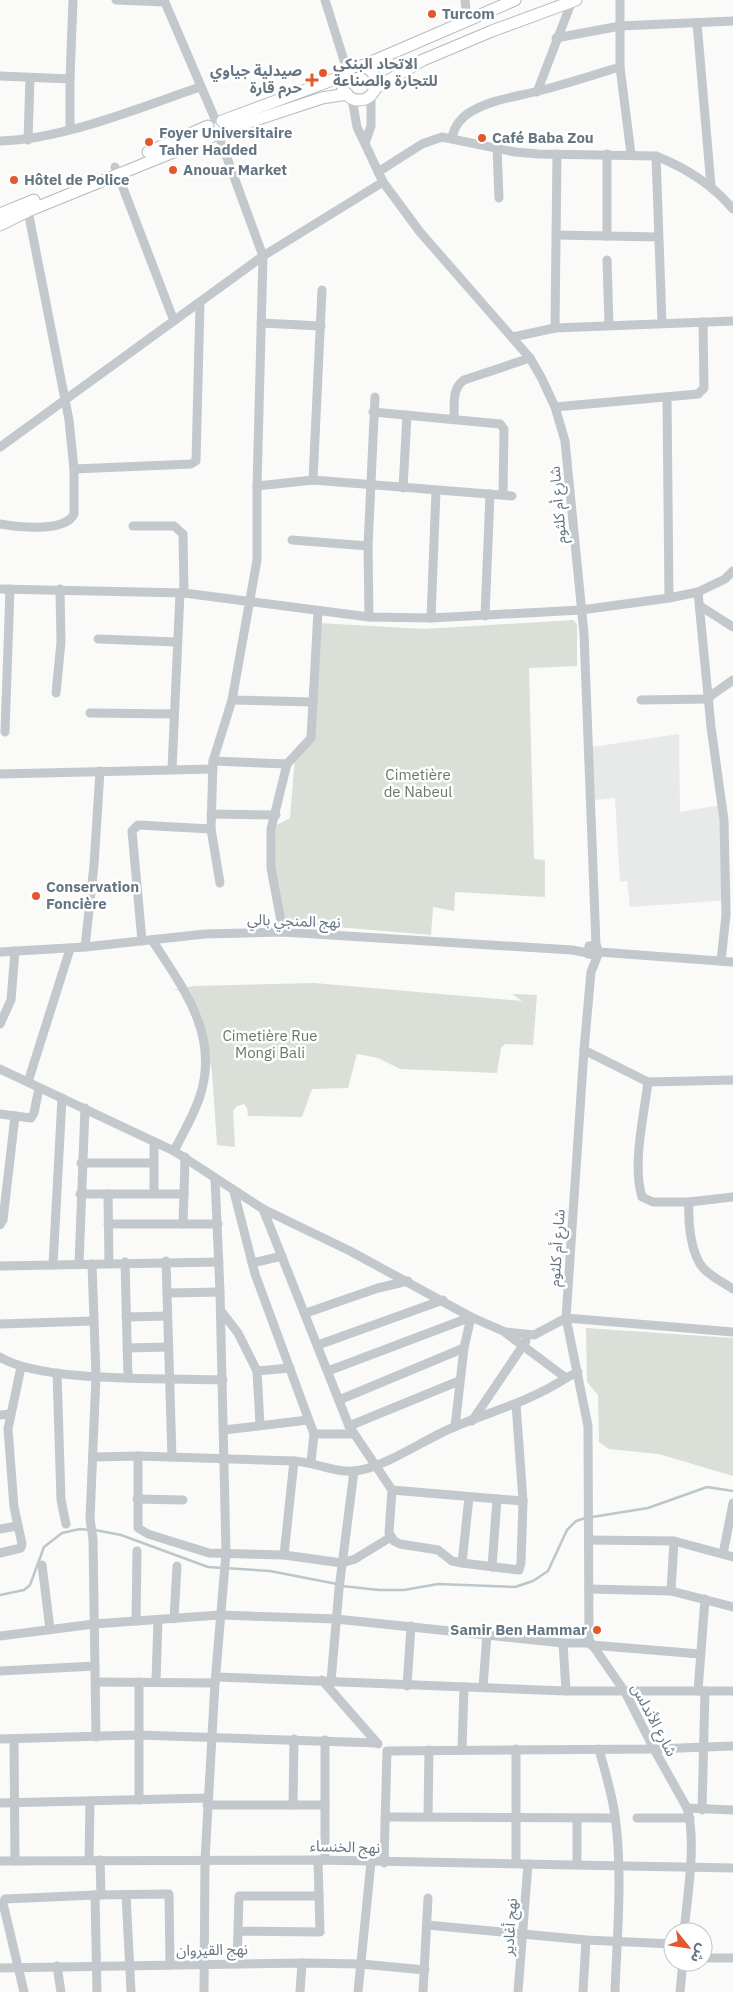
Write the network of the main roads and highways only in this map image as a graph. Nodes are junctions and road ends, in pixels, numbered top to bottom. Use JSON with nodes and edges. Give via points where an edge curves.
{"nodes":[{"id":1,"x":515,"y":0,"type":"edge"},
{"id":2,"x":574,"y":1,"type":"edge"},
{"id":3,"x":362,"y":66,"type":"junction"},
{"id":4,"x":346,"y":73,"type":"junction"},
{"id":5,"x":373,"y":92,"type":"junction"},
{"id":6,"x":349,"y":97,"type":"junction"},
{"id":7,"x":217,"y":128,"type":"junction"},
{"id":8,"x":28,"y":207,"type":"junction"},
{"id":9,"x":0,"y":214,"type":"edge"},
{"id":10,"x":0,"y":225,"type":"edge"}],
"edges":[{"from":1,"to":3,"type":"main road"},
{"from":2,"to":5,"type":"main road","via":[[423,60]]},
{"from":3,"to":4,"type":"main road","via":[[353,67]]},
{"from":3,"to":5,"type":"main road","via":[[375,78]]},
{"from":4,"to":6,"type":"main road","via":[[342,86]]},
{"from":4,"to":7,"type":"main road"},
{"from":5,"to":6,"type":"main road","via":[[366,98]]},
{"from":6,"to":7,"type":"main road","via":[[322,98]]},
{"from":7,"to":8,"type":"main road"},
{"from":8,"to":9,"type":"main road"},
{"from":8,"to":10,"type":"main road"}]}
